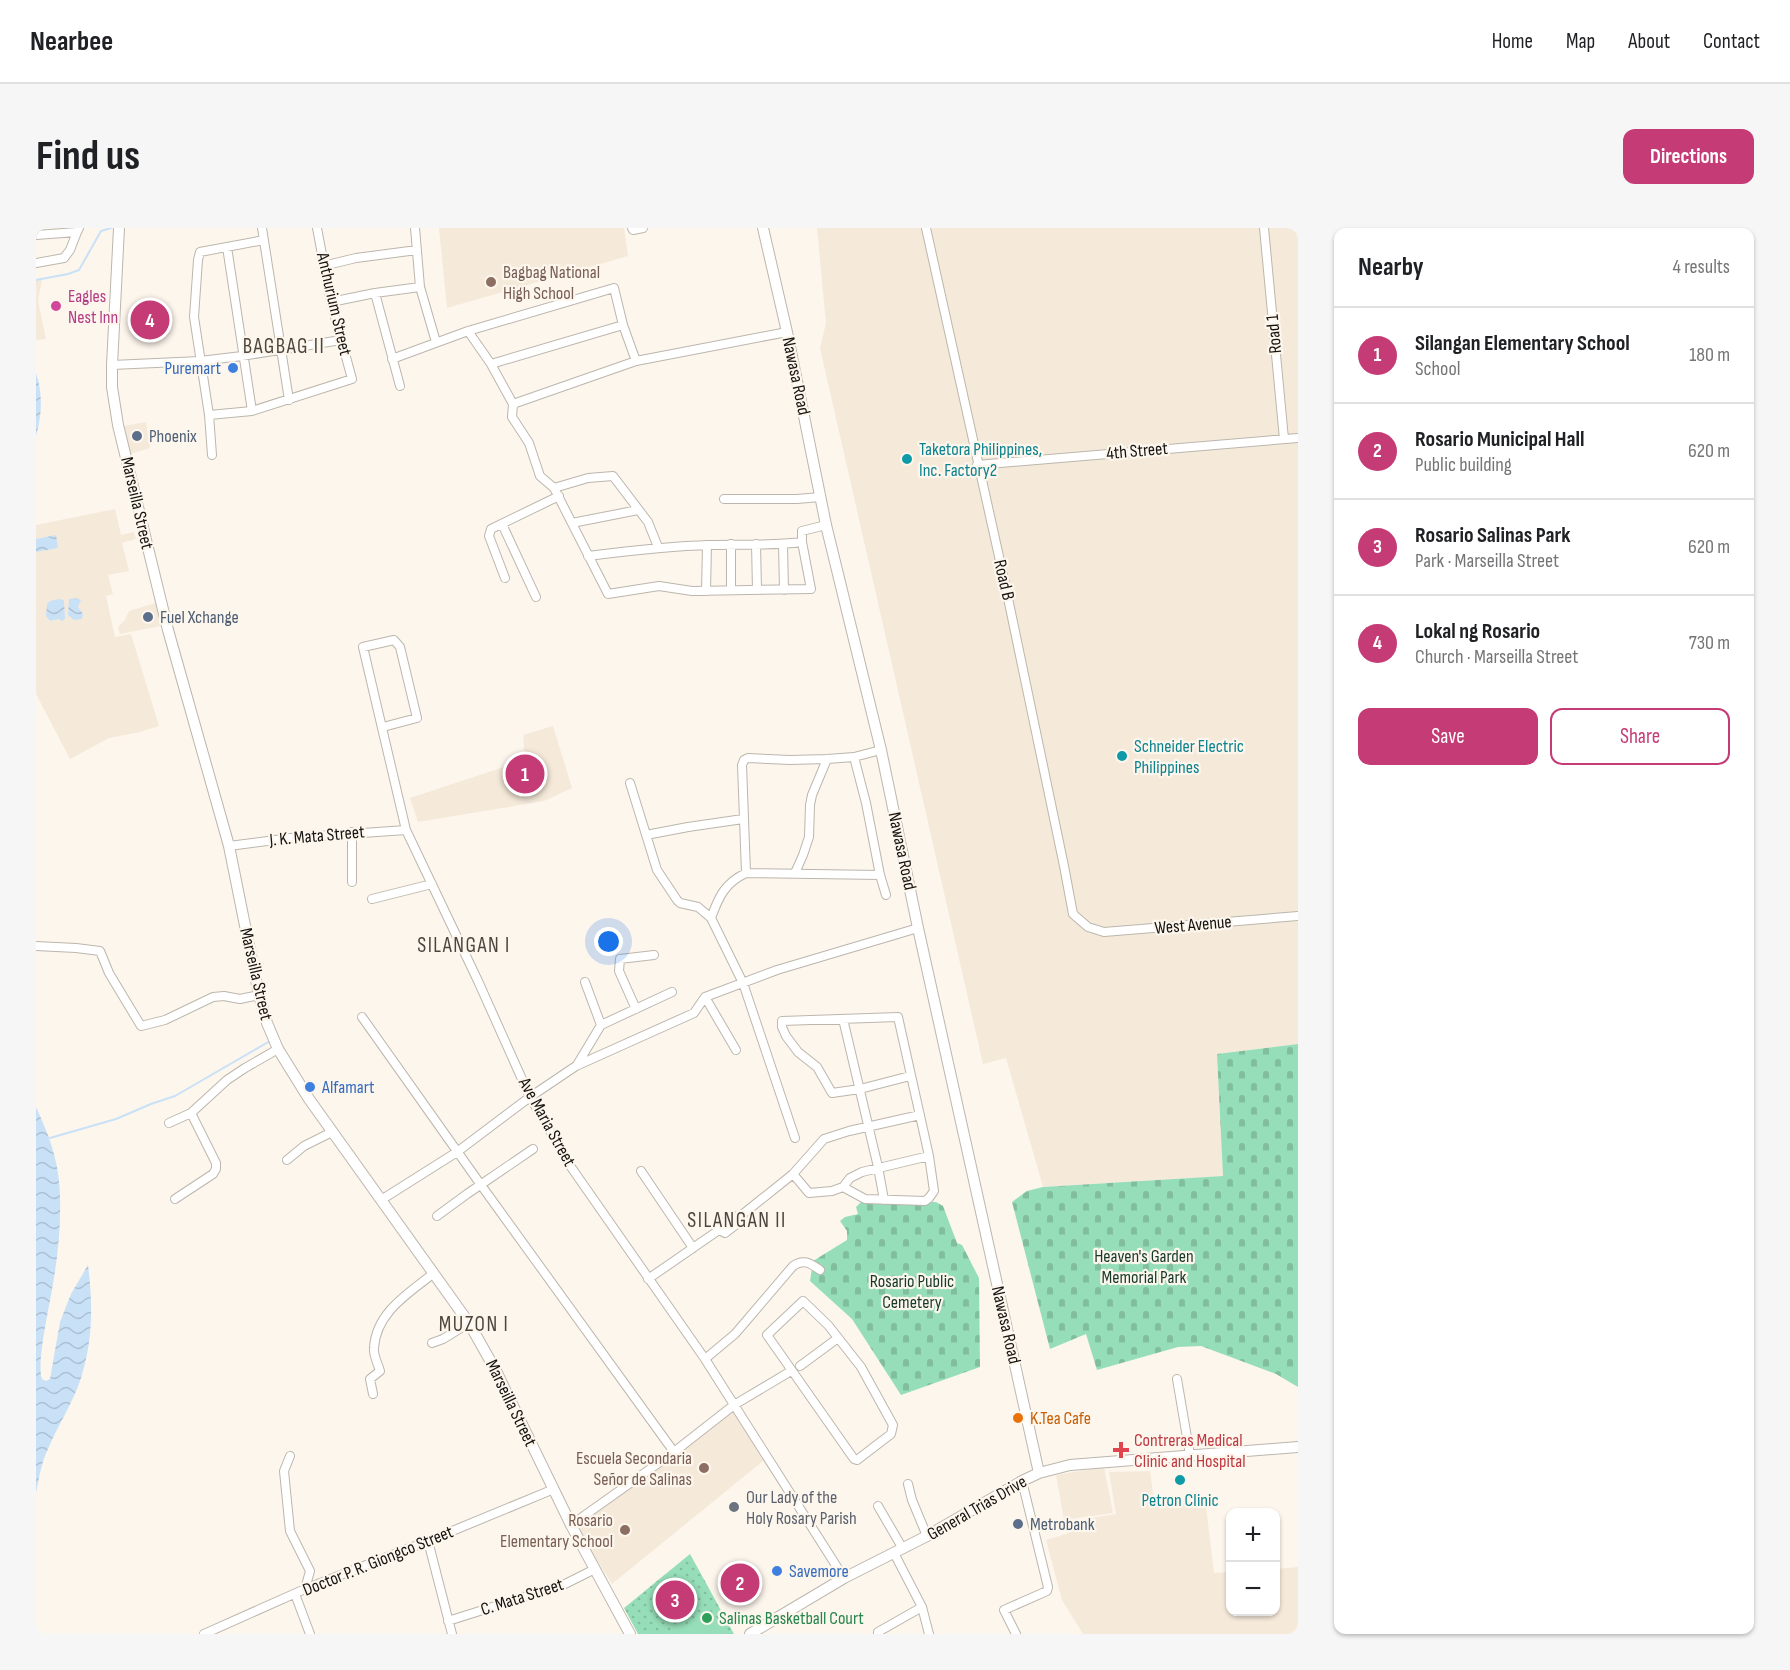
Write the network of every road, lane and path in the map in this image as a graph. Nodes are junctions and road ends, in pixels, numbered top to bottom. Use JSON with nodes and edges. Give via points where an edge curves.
{"nodes":[{"id":1,"x":119,"y":228,"type":"edge"},
{"id":2,"x":262,"y":228,"type":"edge"},
{"id":3,"x":317,"y":228,"type":"edge"},
{"id":4,"x":415,"y":228,"type":"edge"},
{"id":5,"x":632,"y":228,"type":"edge"},
{"id":6,"x":643,"y":228,"type":"edge"},
{"id":7,"x":763,"y":228,"type":"edge"},
{"id":8,"x":926,"y":228,"type":"edge"},
{"id":9,"x":1263,"y":228,"type":"edge"},
{"id":10,"x":78,"y":230,"type":"edge"},
{"id":11,"x":36,"y":235,"type":"edge"},
{"id":12,"x":264,"y":240,"type":"junction"},
{"id":13,"x":227,"y":246,"type":"junction"},
{"id":14,"x":417,"y":250,"type":"junction"},
{"id":15,"x":36,"y":263,"type":"edge"},
{"id":16,"x":323,"y":266,"type":"junction"},
{"id":17,"x":420,"y":287,"type":"junction"},
{"id":18,"x":375,"y":293,"type":"junction"},
{"id":19,"x":331,"y":302,"type":"junction"},
{"id":20,"x":623,"y":325,"type":"junction"},
{"id":21,"x":468,"y":331,"type":"junction"},
{"id":22,"x":787,"y":332,"type":"junction"},
{"id":23,"x":341,"y":340,"type":"junction"},
{"id":24,"x":436,"y":342,"type":"junction"},
{"id":25,"x":280,"y":350,"type":"junction"},
{"id":26,"x":242,"y":356,"type":"junction"},
{"id":27,"x":392,"y":359,"type":"junction"},
{"id":28,"x":200,"y":361,"type":"junction"},
{"id":29,"x":636,"y":361,"type":"junction"},
{"id":30,"x":491,"y":364,"type":"junction"},
{"id":31,"x":112,"y":365,"type":"junction"},
{"id":32,"x":400,"y":386,"type":"dead end"},
{"id":33,"x":289,"y":400,"type":"junction"},
{"id":34,"x":513,"y":404,"type":"junction"},
{"id":35,"x":252,"y":411,"type":"junction"},
{"id":36,"x":209,"y":415,"type":"junction"},
{"id":37,"x":1298,"y":438,"type":"edge"},
{"id":38,"x":1284,"y":439,"type":"junction"},
{"id":39,"x":212,"y":455,"type":"dead end"},
{"id":40,"x":977,"y":465,"type":"junction"},
{"id":41,"x":557,"y":492,"type":"junction"},
{"id":42,"x":820,"y":497,"type":"junction"},
{"id":43,"x":724,"y":499,"type":"dead end"},
{"id":44,"x":638,"y":510,"type":"junction"},
{"id":45,"x":573,"y":523,"type":"junction"},
{"id":46,"x":502,"y":524,"type":"junction"},
{"id":47,"x":826,"y":525,"type":"junction"},
{"id":48,"x":802,"y":542,"type":"junction"},
{"id":49,"x":731,"y":544,"type":"junction"},
{"id":50,"x":756,"y":544,"type":"junction"},
{"id":51,"x":706,"y":545,"type":"junction"},
{"id":52,"x":783,"y":545,"type":"junction"},
{"id":53,"x":658,"y":547,"type":"junction"},
{"id":54,"x":588,"y":556,"type":"junction"},
{"id":55,"x":505,"y":578,"type":"dead end"},
{"id":56,"x":731,"y":590,"type":"junction"},
{"id":57,"x":757,"y":590,"type":"junction"},
{"id":58,"x":784,"y":590,"type":"junction"},
{"id":59,"x":706,"y":591,"type":"junction"},
{"id":60,"x":537,"y":597,"type":"dead end"},
{"id":61,"x":383,"y":727,"type":"junction"},
{"id":62,"x":880,"y":750,"type":"junction"},
{"id":63,"x":854,"y":757,"type":"junction"},
{"id":64,"x":827,"y":759,"type":"junction"},
{"id":65,"x":630,"y":783,"type":"dead end"},
{"id":66,"x":743,"y":819,"type":"junction"},
{"id":67,"x":406,"y":830,"type":"junction"},
{"id":68,"x":352,"y":832,"type":"junction"},
{"id":69,"x":646,"y":835,"type":"junction"},
{"id":70,"x":229,"y":846,"type":"junction"},
{"id":71,"x":746,"y":873,"type":"junction"},
{"id":72,"x":795,"y":873,"type":"junction"},
{"id":73,"x":880,"y":875,"type":"junction"},
{"id":74,"x":352,"y":882,"type":"dead end"},
{"id":75,"x":432,"y":884,"type":"junction"},
{"id":76,"x":886,"y":895,"type":"dead end"},
{"id":77,"x":372,"y":899,"type":"dead end"},
{"id":78,"x":1298,"y":916,"type":"edge"},
{"id":79,"x":711,"y":918,"type":"junction"},
{"id":80,"x":1088,"y":927,"type":"joint"},
{"id":81,"x":918,"y":928,"type":"junction"},
{"id":82,"x":36,"y":946,"type":"edge"},
{"id":83,"x":654,"y":955,"type":"dead end"},
{"id":84,"x":585,"y":982,"type":"dead end"},
{"id":85,"x":743,"y":983,"type":"junction"},
{"id":86,"x":672,"y":992,"type":"dead end"},
{"id":87,"x":259,"y":995,"type":"junction"},
{"id":88,"x":705,"y":997,"type":"junction"},
{"id":89,"x":636,"y":1009,"type":"junction"},
{"id":90,"x":362,"y":1017,"type":"dead end"},
{"id":91,"x":843,"y":1019,"type":"junction"},
{"id":92,"x":602,"y":1025,"type":"junction"},
{"id":93,"x":278,"y":1049,"type":"junction"},
{"id":94,"x":736,"y":1050,"type":"dead end"},
{"id":95,"x":576,"y":1066,"type":"junction"},
{"id":96,"x":910,"y":1076,"type":"junction"},
{"id":97,"x":860,"y":1089,"type":"junction"},
{"id":98,"x":530,"y":1097,"type":"junction"},
{"id":99,"x":191,"y":1113,"type":"junction"},
{"id":100,"x":920,"y":1115,"type":"junction"},
{"id":101,"x":169,"y":1124,"type":"dead end"},
{"id":102,"x":868,"y":1128,"type":"junction"},
{"id":103,"x":332,"y":1132,"type":"junction"},
{"id":104,"x":795,"y":1138,"type":"dead end"},
{"id":105,"x":533,"y":1149,"type":"dead end"},
{"id":106,"x":457,"y":1152,"type":"junction"},
{"id":107,"x":929,"y":1156,"type":"junction"},
{"id":108,"x":287,"y":1160,"type":"dead end"},
{"id":109,"x":878,"y":1167,"type":"junction"},
{"id":110,"x":641,"y":1171,"type":"dead end"},
{"id":111,"x":793,"y":1174,"type":"junction"},
{"id":112,"x":481,"y":1185,"type":"junction"},
{"id":113,"x":843,"y":1187,"type":"junction"},
{"id":114,"x":175,"y":1199,"type":"dead end"},
{"id":115,"x":381,"y":1200,"type":"junction"},
{"id":116,"x":884,"y":1200,"type":"junction"},
{"id":117,"x":437,"y":1216,"type":"dead end"},
{"id":118,"x":693,"y":1248,"type":"junction"},
{"id":119,"x":820,"y":1270,"type":"dead end"},
{"id":120,"x":434,"y":1273,"type":"junction"},
{"id":121,"x":648,"y":1279,"type":"junction"},
{"id":122,"x":469,"y":1323,"type":"junction"},
{"id":123,"x":838,"y":1338,"type":"junction"},
{"id":124,"x":432,"y":1343,"type":"dead end"},
{"id":125,"x":705,"y":1359,"type":"junction"},
{"id":126,"x":800,"y":1365,"type":"dead end"},
{"id":127,"x":792,"y":1371,"type":"junction"},
{"id":128,"x":1177,"y":1379,"type":"dead end"},
{"id":129,"x":373,"y":1394,"type":"dead end"},
{"id":130,"x":734,"y":1405,"type":"junction"},
{"id":131,"x":1298,"y":1446,"type":"edge"},
{"id":132,"x":674,"y":1452,"type":"junction"},
{"id":133,"x":1191,"y":1455,"type":"junction"},
{"id":134,"x":290,"y":1456,"type":"dead end"},
{"id":135,"x":1039,"y":1473,"type":"junction"},
{"id":136,"x":1022,"y":1481,"type":"junction"},
{"id":137,"x":908,"y":1484,"type":"dead end"},
{"id":138,"x":554,"y":1489,"type":"junction"},
{"id":139,"x":878,"y":1506,"type":"dead end"},
{"id":140,"x":571,"y":1525,"type":"junction"},
{"id":141,"x":927,"y":1536,"type":"junction"},
{"id":142,"x":428,"y":1541,"type":"junction"},
{"id":143,"x":899,"y":1551,"type":"junction"},
{"id":144,"x":595,"y":1569,"type":"junction"},
{"id":145,"x":844,"y":1578,"type":"junction"},
{"id":146,"x":305,"y":1589,"type":"junction"},
{"id":147,"x":295,"y":1594,"type":"junction"},
{"id":148,"x":922,"y":1607,"type":"junction"},
{"id":149,"x":448,"y":1621,"type":"junction"},
{"id":150,"x":204,"y":1634,"type":"edge"},
{"id":151,"x":310,"y":1634,"type":"edge"},
{"id":152,"x":452,"y":1634,"type":"edge"},
{"id":153,"x":630,"y":1634,"type":"edge"},
{"id":154,"x":750,"y":1634,"type":"edge"},
{"id":155,"x":878,"y":1634,"type":"edge"},
{"id":156,"x":929,"y":1634,"type":"edge"},
{"id":157,"x":1016,"y":1634,"type":"edge"}],
"edges":[{"from":1,"to":31,"type":"main road","name":"Marseilla Street"},
{"from":2,"to":12,"type":"street"},
{"from":3,"to":16,"type":"street","name":"Anthurium Street"},
{"from":4,"to":14,"type":"street"},
{"from":5,"to":6,"type":"street"},
{"from":7,"to":22,"type":"main road","name":"Nawasa Road"},
{"from":8,"to":40,"type":"street","name":"Road B"},
{"from":9,"to":38,"type":"street","name":"Road 1"},
{"from":10,"to":11,"type":"street"},
{"from":10,"to":15,"type":"street","via":[[64,258]]},
{"from":12,"to":13,"type":"street"},
{"from":12,"to":25,"type":"street"},
{"from":13,"to":26,"type":"street"},
{"from":13,"to":28,"type":"street","via":[[200,252],[198,260],[194,317]]},
{"from":14,"to":16,"type":"street"},
{"from":14,"to":17,"type":"street"},
{"from":16,"to":19,"type":"street","name":"Anthurium Street"},
{"from":17,"to":18,"type":"street"},
{"from":17,"to":24,"type":"street"},
{"from":18,"to":19,"type":"street"},
{"from":18,"to":27,"type":"street"},
{"from":19,"to":23,"type":"street","name":"Anthurium Street"},
{"from":20,"to":21,"type":"street","via":[[614,288]]},
{"from":20,"to":29,"type":"street"},
{"from":20,"to":30,"type":"street"},
{"from":21,"to":24,"type":"street"},
{"from":21,"to":30,"type":"street"},
{"from":22,"to":29,"type":"street"},
{"from":22,"to":42,"type":"main road","name":"Nawasa Road"},
{"from":23,"to":25,"type":"street"},
{"from":23,"to":33,"type":"street","name":"Anthurium Street","via":[[352,379]]},
{"from":24,"to":27,"type":"street"},
{"from":25,"to":26,"type":"street"},
{"from":25,"to":33,"type":"street"},
{"from":26,"to":28,"type":"street"},
{"from":26,"to":35,"type":"street"},
{"from":27,"to":32,"type":"street"},
{"from":28,"to":31,"type":"street"},
{"from":28,"to":36,"type":"street"},
{"from":29,"to":34,"type":"street"},
{"from":30,"to":34,"type":"street"},
{"from":31,"to":70,"type":"main road","name":"Marseilla Street","via":[[115,410],[151,562]]},
{"from":33,"to":35,"type":"street"},
{"from":34,"to":41,"type":"street","via":[[512,417],[529,442],[538,472]]},
{"from":35,"to":36,"type":"street"},
{"from":36,"to":39,"type":"street"},
{"from":37,"to":38,"type":"street","name":"4th Street"},
{"from":38,"to":40,"type":"street","name":"4th Street"},
{"from":40,"to":80,"type":"street","name":"Road B","via":[[1073,914]]},
{"from":41,"to":44,"type":"street","via":[[588,478],[613,476]]},
{"from":41,"to":45,"type":"street"},
{"from":41,"to":46,"type":"street"},
{"from":42,"to":43,"type":"street"},
{"from":42,"to":47,"type":"main road","name":"Nawasa Road"},
{"from":44,"to":45,"type":"street"},
{"from":44,"to":53,"type":"street","via":[[648,522]]},
{"from":45,"to":54,"type":"street"},
{"from":46,"to":55,"type":"street","via":[[489,532]]},
{"from":46,"to":60,"type":"street"},
{"from":47,"to":48,"type":"street","via":[[802,531]]},
{"from":47,"to":62,"type":"main road","name":"Nawasa Road"},
{"from":48,"to":52,"type":"street"},
{"from":48,"to":58,"type":"street","via":[[811,589]]},
{"from":49,"to":50,"type":"street"},
{"from":49,"to":51,"type":"street"},
{"from":49,"to":56,"type":"street"},
{"from":50,"to":52,"type":"street"},
{"from":50,"to":57,"type":"street"},
{"from":51,"to":53,"type":"street"},
{"from":51,"to":59,"type":"street"},
{"from":52,"to":58,"type":"street"},
{"from":53,"to":54,"type":"street"},
{"from":54,"to":59,"type":"street","via":[[608,594],[659,586]]},
{"from":56,"to":57,"type":"street"},
{"from":56,"to":59,"type":"street"},
{"from":57,"to":58,"type":"street"},
{"from":61,"to":61,"type":"street","name":"Ave Maria Street","via":[[363,647],[394,640],[400,647],[417,718]]},
{"from":61,"to":67,"type":"street","name":"Ave Maria Street"},
{"from":62,"to":63,"type":"street"},
{"from":62,"to":81,"type":"main road","name":"Nawasa Road"},
{"from":63,"to":64,"type":"street"},
{"from":63,"to":73,"type":"street"},
{"from":64,"to":66,"type":"street","via":[[746,758],[742,765]]},
{"from":64,"to":72,"type":"street","via":[[812,795],[809,837]]},
{"from":65,"to":69,"type":"street"},
{"from":66,"to":69,"type":"street"},
{"from":66,"to":71,"type":"street"},
{"from":67,"to":68,"type":"street","name":"J. K. Mata Street"},
{"from":67,"to":75,"type":"street","name":"Ave Maria Street"},
{"from":68,"to":70,"type":"street","name":"J. K. Mata Street"},
{"from":68,"to":74,"type":"street"},
{"from":69,"to":79,"type":"street","via":[[657,870],[677,900],[698,907]]},
{"from":70,"to":87,"type":"main road","name":"Marseilla Street"},
{"from":71,"to":72,"type":"street"},
{"from":71,"to":79,"type":"street","via":[[735,878],[719,896]]},
{"from":72,"to":73,"type":"street"},
{"from":73,"to":76,"type":"street"},
{"from":75,"to":77,"type":"street"},
{"from":75,"to":98,"type":"street","name":"Ave Maria Street"},
{"from":78,"to":80,"type":"street","name":"West Avenue","via":[[1104,932]]},
{"from":79,"to":85,"type":"street"},
{"from":81,"to":85,"type":"street"},
{"from":81,"to":135,"type":"main road","name":"Nawasa Road"},
{"from":82,"to":87,"type":"street","via":[[100,951],[141,1026],[165,1020],[213,997],[240,999]]},
{"from":83,"to":89,"type":"street","via":[[620,959],[619,971]]},
{"from":84,"to":92,"type":"street"},
{"from":85,"to":88,"type":"street"},
{"from":85,"to":104,"type":"street"},
{"from":86,"to":89,"type":"street"},
{"from":87,"to":93,"type":"main road","name":"Marseilla Street"},
{"from":88,"to":94,"type":"street"},
{"from":88,"to":95,"type":"street","via":[[694,1014]]},
{"from":89,"to":92,"type":"street"},
{"from":90,"to":106,"type":"street"},
{"from":91,"to":96,"type":"street","via":[[898,1017]]},
{"from":91,"to":97,"type":"street"},
{"from":91,"to":97,"type":"street","via":[[782,1021],[782,1027],[832,1093]]},
{"from":92,"to":95,"type":"street"},
{"from":93,"to":99,"type":"street","via":[[227,1080]]},
{"from":93,"to":103,"type":"main road","name":"Marseilla Street"},
{"from":95,"to":98,"type":"street"},
{"from":96,"to":97,"type":"street"},
{"from":96,"to":100,"type":"street"},
{"from":97,"to":102,"type":"street"},
{"from":98,"to":106,"type":"street"},
{"from":98,"to":121,"type":"street","name":"Ave Maria Street","via":[[571,1167]]},
{"from":99,"to":101,"type":"street"},
{"from":99,"to":114,"type":"street","via":[[216,1169]]},
{"from":100,"to":102,"type":"street"},
{"from":100,"to":107,"type":"street"},
{"from":102,"to":109,"type":"street"},
{"from":102,"to":111,"type":"street","via":[[824,1139]]},
{"from":103,"to":108,"type":"street"},
{"from":103,"to":115,"type":"main road","name":"Marseilla Street"},
{"from":105,"to":112,"type":"street"},
{"from":106,"to":112,"type":"street"},
{"from":106,"to":115,"type":"street"},
{"from":107,"to":109,"type":"street"},
{"from":107,"to":116,"type":"street","via":[[934,1191],[929,1198]]},
{"from":109,"to":113,"type":"street","via":[[850,1178]]},
{"from":109,"to":116,"type":"street"},
{"from":110,"to":118,"type":"street"},
{"from":111,"to":113,"type":"street","via":[[809,1193]]},
{"from":111,"to":118,"type":"street"},
{"from":112,"to":117,"type":"street"},
{"from":112,"to":132,"type":"street"},
{"from":113,"to":116,"type":"street","via":[[865,1199]]},
{"from":115,"to":120,"type":"main road","name":"Marseilla Street"},
{"from":118,"to":121,"type":"street"},
{"from":119,"to":125,"type":"street","via":[[807,1262],[798,1262],[735,1334]]},
{"from":120,"to":122,"type":"main road","name":"Marseilla Street"},
{"from":120,"to":129,"type":"street","via":[[381,1321],[374,1349],[380,1371],[370,1379]]},
{"from":121,"to":125,"type":"street","name":"Ave Maria Street"},
{"from":122,"to":124,"type":"street"},
{"from":122,"to":138,"type":"main road","name":"Marseilla Street"},
{"from":123,"to":126,"type":"street"},
{"from":123,"to":127,"type":"street","via":[[803,1301],[767,1335]]},
{"from":123,"to":127,"type":"street","via":[[861,1367],[893,1425],[891,1434],[857,1460]]},
{"from":125,"to":130,"type":"street","name":"Ave Maria Street"},
{"from":127,"to":130,"type":"street"},
{"from":128,"to":133,"type":"street"},
{"from":130,"to":132,"type":"street"},
{"from":130,"to":145,"type":"street","name":"Ave Maria Street"},
{"from":131,"to":133,"type":"main road","name":"General Trias Drive"},
{"from":132,"to":140,"type":"street"},
{"from":133,"to":135,"type":"main road","name":"General Trias Drive","via":[[1070,1465]]},
{"from":134,"to":146,"type":"street","via":[[284,1471],[290,1531],[310,1571]]},
{"from":135,"to":136,"type":"main road","name":"General Trias Drive"},
{"from":136,"to":141,"type":"main road","name":"General Trias Drive"},
{"from":136,"to":157,"type":"street","via":[[1048,1587],[1047,1591],[1004,1610]]},
{"from":137,"to":141,"type":"street"},
{"from":138,"to":140,"type":"main road","name":"Marseilla Street"},
{"from":138,"to":142,"type":"street","name":"Doctor P. R. Giongco Street"},
{"from":139,"to":143,"type":"street"},
{"from":140,"to":144,"type":"main road","name":"Marseilla Street"},
{"from":141,"to":143,"type":"main road","name":"General Trias Drive"},
{"from":142,"to":146,"type":"street","name":"Doctor P. R. Giongco Street"},
{"from":142,"to":149,"type":"street"},
{"from":143,"to":145,"type":"main road","name":"General Trias Drive"},
{"from":143,"to":148,"type":"street"},
{"from":144,"to":149,"type":"street","name":"C. Mata Street","via":[[565,1584]]},
{"from":144,"to":153,"type":"main road","name":"Marseilla Street"},
{"from":145,"to":154,"type":"main road","name":"General Trias Drive"},
{"from":146,"to":147,"type":"street","name":"Doctor P. R. Giongco Street"},
{"from":147,"to":150,"type":"street","name":"Doctor P. R. Giongco Street"},
{"from":147,"to":151,"type":"street"},
{"from":148,"to":155,"type":"street"},
{"from":148,"to":156,"type":"street"},
{"from":149,"to":152,"type":"street"}]}
